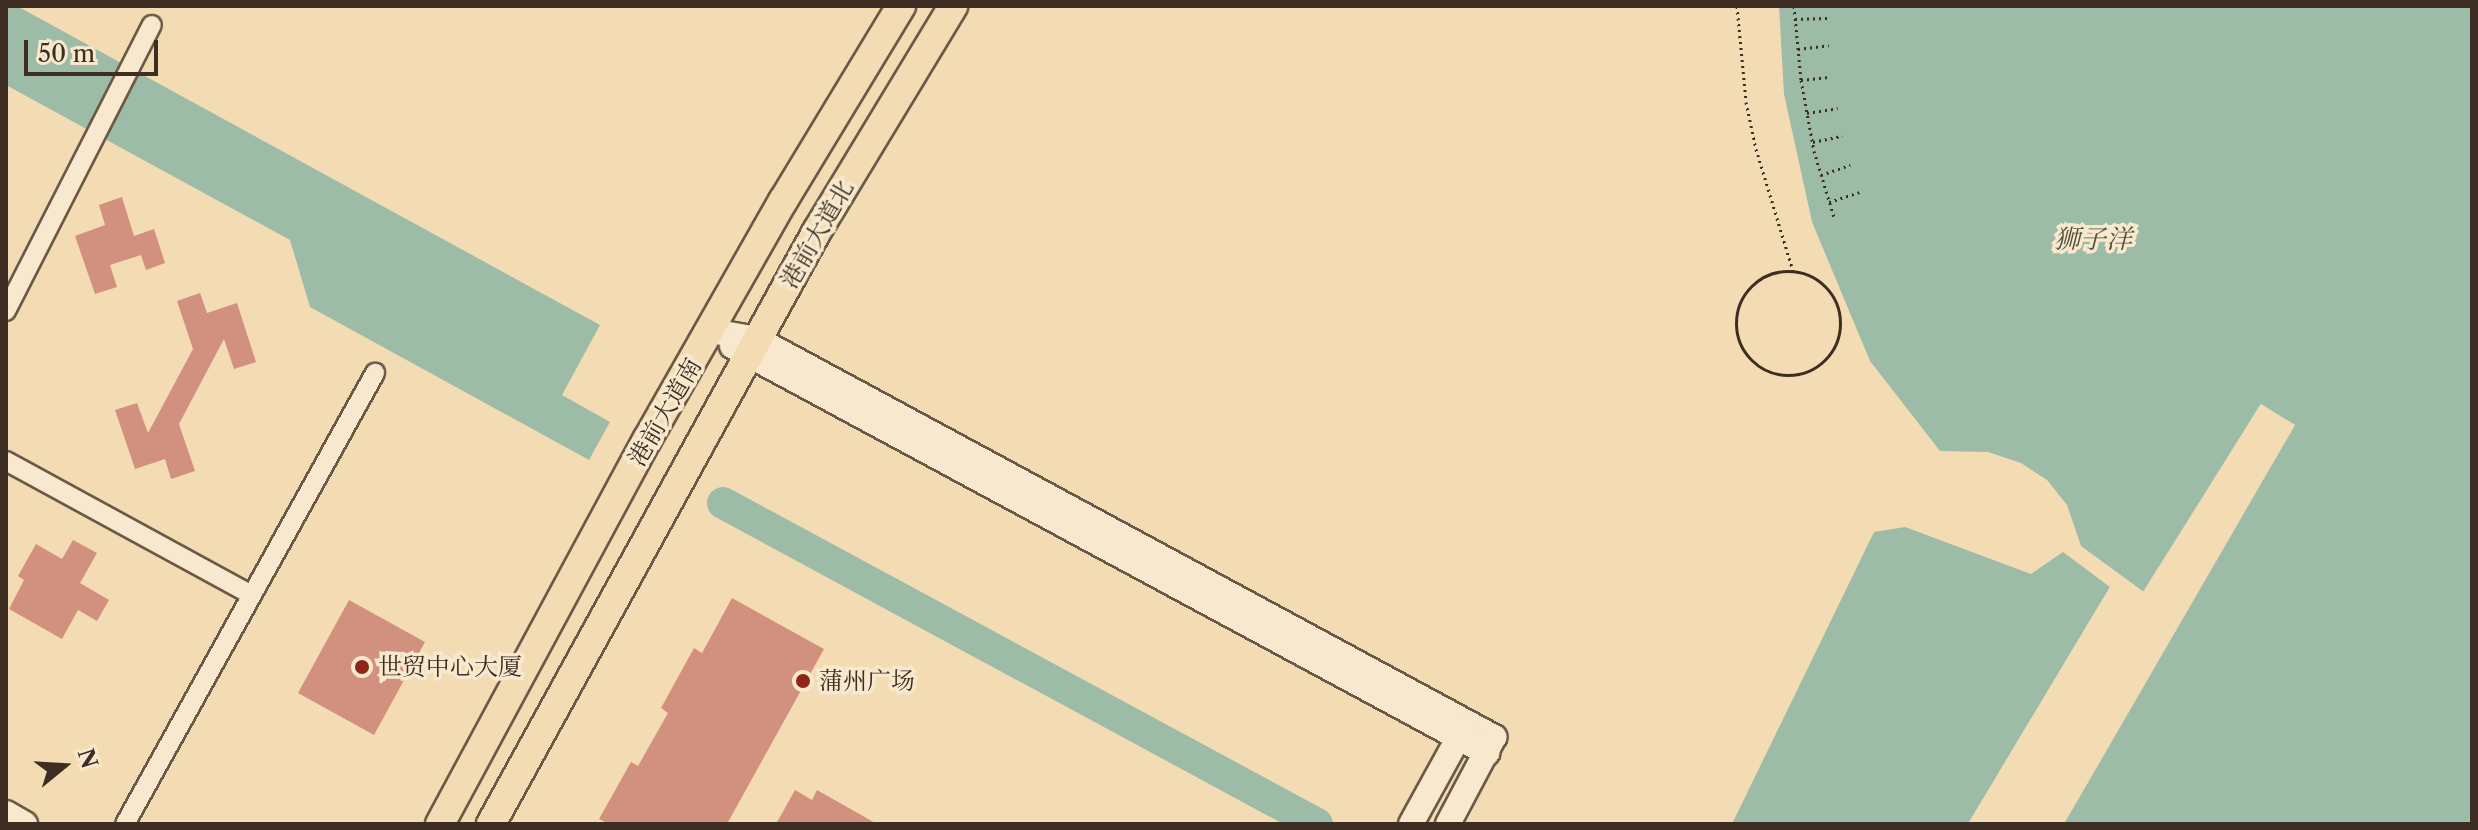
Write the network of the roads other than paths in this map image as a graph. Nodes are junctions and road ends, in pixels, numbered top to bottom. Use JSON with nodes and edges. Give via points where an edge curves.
{"nodes":[{"id":1,"x":901,"y":6,"type":"edge"},
{"id":2,"x":953,"y":6,"type":"edge"},
{"id":3,"x":152,"y":25,"type":"dead end"},
{"id":4,"x":6,"y":311,"type":"edge"},
{"id":5,"x":711,"y":331,"type":"junction"},
{"id":6,"x":752,"y":348,"type":"junction"},
{"id":7,"x":375,"y":373,"type":"dead end"},
{"id":8,"x":6,"y":461,"type":"edge"},
{"id":9,"x":687,"y":465,"type":"joint"},
{"id":10,"x":252,"y":595,"type":"junction"},
{"id":11,"x":1463,"y":730,"type":"junction"},
{"id":12,"x":6,"y":813,"type":"edge"},
{"id":13,"x":25,"y":824,"type":"edge"},
{"id":14,"x":125,"y":824,"type":"edge"},
{"id":15,"x":440,"y":824,"type":"edge"},
{"id":16,"x":491,"y":824,"type":"edge"},
{"id":17,"x":1411,"y":824,"type":"edge"},
{"id":18,"x":1448,"y":824,"type":"edge"}],
"edges":[{"from":1,"to":5,"type":"main road","name":"港前大道南"},
{"from":2,"to":6,"type":"main road","name":"港前大道北"},
{"from":3,"to":4,"type":"street"},
{"from":5,"to":6,"type":"street"},
{"from":5,"to":15,"type":"main road","name":"港前大道南"},
{"from":6,"to":9,"type":"main road","name":"港前大道北"},
{"from":6,"to":11,"type":"street"},
{"from":7,"to":10,"type":"street"},
{"from":8,"to":10,"type":"street"},
{"from":9,"to":16,"type":"main road","name":"港前大道南"},
{"from":10,"to":14,"type":"street"},
{"from":11,"to":17,"type":"street"},
{"from":11,"to":18,"type":"street","via":[[1490,745]]},
{"from":12,"to":13,"type":"street"}]}
